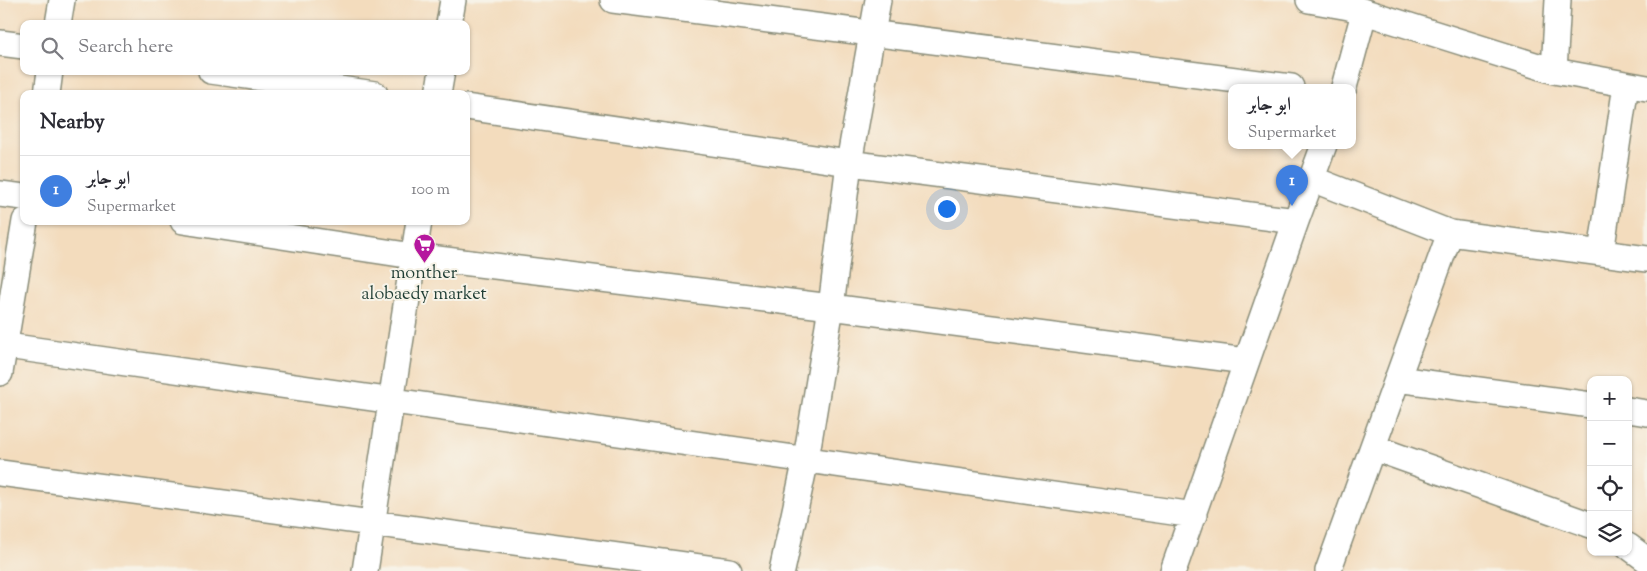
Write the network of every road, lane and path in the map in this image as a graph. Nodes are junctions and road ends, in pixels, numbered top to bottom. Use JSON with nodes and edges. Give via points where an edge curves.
{"nodes":[{"id":1,"x":62,"y":0,"type":"edge"},
{"id":2,"x":453,"y":0,"type":"edge"},
{"id":3,"x":613,"y":0,"type":"edge"},
{"id":4,"x":878,"y":0,"type":"edge"},
{"id":5,"x":1309,"y":0,"type":"edge"},
{"id":6,"x":1558,"y":0,"type":"edge"},
{"id":7,"x":1354,"y":7,"type":"edge"},
{"id":8,"x":59,"y":20,"type":"edge"},
{"id":9,"x":450,"y":20,"type":"edge"},
{"id":10,"x":873,"y":33,"type":"junction"},
{"id":11,"x":0,"y":43,"type":"edge"},
{"id":12,"x":20,"y":46,"type":"edge"},
{"id":13,"x":1554,"y":71,"type":"junction"},
{"id":14,"x":49,"y":75,"type":"edge"},
{"id":15,"x":240,"y":75,"type":"edge"},
{"id":16,"x":441,"y":75,"type":"edge"},
{"id":17,"x":1268,"y":84,"type":"edge"},
{"id":18,"x":1344,"y":84,"type":"edge"},
{"id":19,"x":1636,"y":86,"type":"edge"},
{"id":20,"x":48,"y":90,"type":"edge"},
{"id":21,"x":346,"y":90,"type":"edge"},
{"id":22,"x":439,"y":90,"type":"edge"},
{"id":23,"x":470,"y":108,"type":"edge"},
{"id":24,"x":1323,"y":149,"type":"edge"},
{"id":25,"x":849,"y":163,"type":"junction"},
{"id":26,"x":1312,"y":179,"type":"junction"},
{"id":27,"x":0,"y":194,"type":"edge"},
{"id":28,"x":20,"y":196,"type":"edge"},
{"id":29,"x":1296,"y":221,"type":"junction"},
{"id":30,"x":24,"y":225,"type":"edge"},
{"id":31,"x":209,"y":225,"type":"edge"},
{"id":32,"x":417,"y":225,"type":"edge"},
{"id":33,"x":1450,"y":233,"type":"junction"},
{"id":34,"x":1601,"y":253,"type":"junction"},
{"id":35,"x":413,"y":256,"type":"junction"},
{"id":36,"x":1647,"y":259,"type":"edge"},
{"id":37,"x":831,"y":307,"type":"junction"},
{"id":38,"x":2,"y":345,"type":"edge"},
{"id":39,"x":1246,"y":361,"type":"junction"},
{"id":40,"x":0,"y":374,"type":"edge"},
{"id":41,"x":1397,"y":379,"type":"junction"},
{"id":42,"x":391,"y":400,"type":"junction"},
{"id":43,"x":1587,"y":404,"type":"edge"},
{"id":44,"x":1632,"y":411,"type":"edge"},
{"id":45,"x":1647,"y":413,"type":"edge"},
{"id":46,"x":1374,"y":448,"type":"junction"},
{"id":47,"x":806,"y":460,"type":"junction"},
{"id":48,"x":0,"y":473,"type":"edge"},
{"id":49,"x":1194,"y":515,"type":"junction"},
{"id":50,"x":372,"y":523,"type":"junction"},
{"id":51,"x":1587,"y":524,"type":"edge"},
{"id":52,"x":1632,"y":549,"type":"edge"},
{"id":53,"x":1647,"y":560,"type":"edge"},
{"id":54,"x":365,"y":571,"type":"edge"},
{"id":55,"x":729,"y":571,"type":"edge"},
{"id":56,"x":782,"y":571,"type":"edge"},
{"id":57,"x":1173,"y":571,"type":"edge"},
{"id":58,"x":1328,"y":571,"type":"edge"}],
"edges":[{"from":1,"to":8,"type":"street"},
{"from":2,"to":9,"type":"street"},
{"from":3,"to":10,"type":"street"},
{"from":4,"to":10,"type":"street"},
{"from":5,"to":7,"type":"street"},
{"from":6,"to":13,"type":"street"},
{"from":7,"to":13,"type":"street"},
{"from":7,"to":18,"type":"street"},
{"from":10,"to":17,"type":"street"},
{"from":10,"to":25,"type":"street"},
{"from":11,"to":12,"type":"street"},
{"from":13,"to":19,"type":"street"},
{"from":14,"to":20,"type":"street"},
{"from":15,"to":21,"type":"street"},
{"from":16,"to":22,"type":"street"},
{"from":19,"to":34,"type":"street"},
{"from":23,"to":25,"type":"street"},
{"from":24,"to":26,"type":"street"},
{"from":25,"to":29,"type":"street"},
{"from":25,"to":37,"type":"street"},
{"from":26,"to":29,"type":"street"},
{"from":26,"to":33,"type":"street"},
{"from":27,"to":28,"type":"street"},
{"from":29,"to":39,"type":"street"},
{"from":30,"to":38,"type":"street"},
{"from":31,"to":35,"type":"street"},
{"from":32,"to":35,"type":"street"},
{"from":33,"to":34,"type":"street"},
{"from":33,"to":41,"type":"street"},
{"from":34,"to":36,"type":"street"},
{"from":35,"to":37,"type":"street"},
{"from":35,"to":42,"type":"street"},
{"from":37,"to":39,"type":"street"},
{"from":37,"to":47,"type":"street"},
{"from":38,"to":40,"type":"street"},
{"from":38,"to":42,"type":"street"},
{"from":39,"to":49,"type":"street"},
{"from":41,"to":43,"type":"street"},
{"from":41,"to":46,"type":"street"},
{"from":42,"to":47,"type":"street"},
{"from":42,"to":50,"type":"street"},
{"from":44,"to":45,"type":"street"},
{"from":46,"to":51,"type":"street"},
{"from":46,"to":58,"type":"street"},
{"from":47,"to":49,"type":"street"},
{"from":47,"to":56,"type":"street"},
{"from":48,"to":50,"type":"street"},
{"from":49,"to":57,"type":"street"},
{"from":50,"to":54,"type":"street"},
{"from":50,"to":55,"type":"street"},
{"from":52,"to":53,"type":"street"}]}
